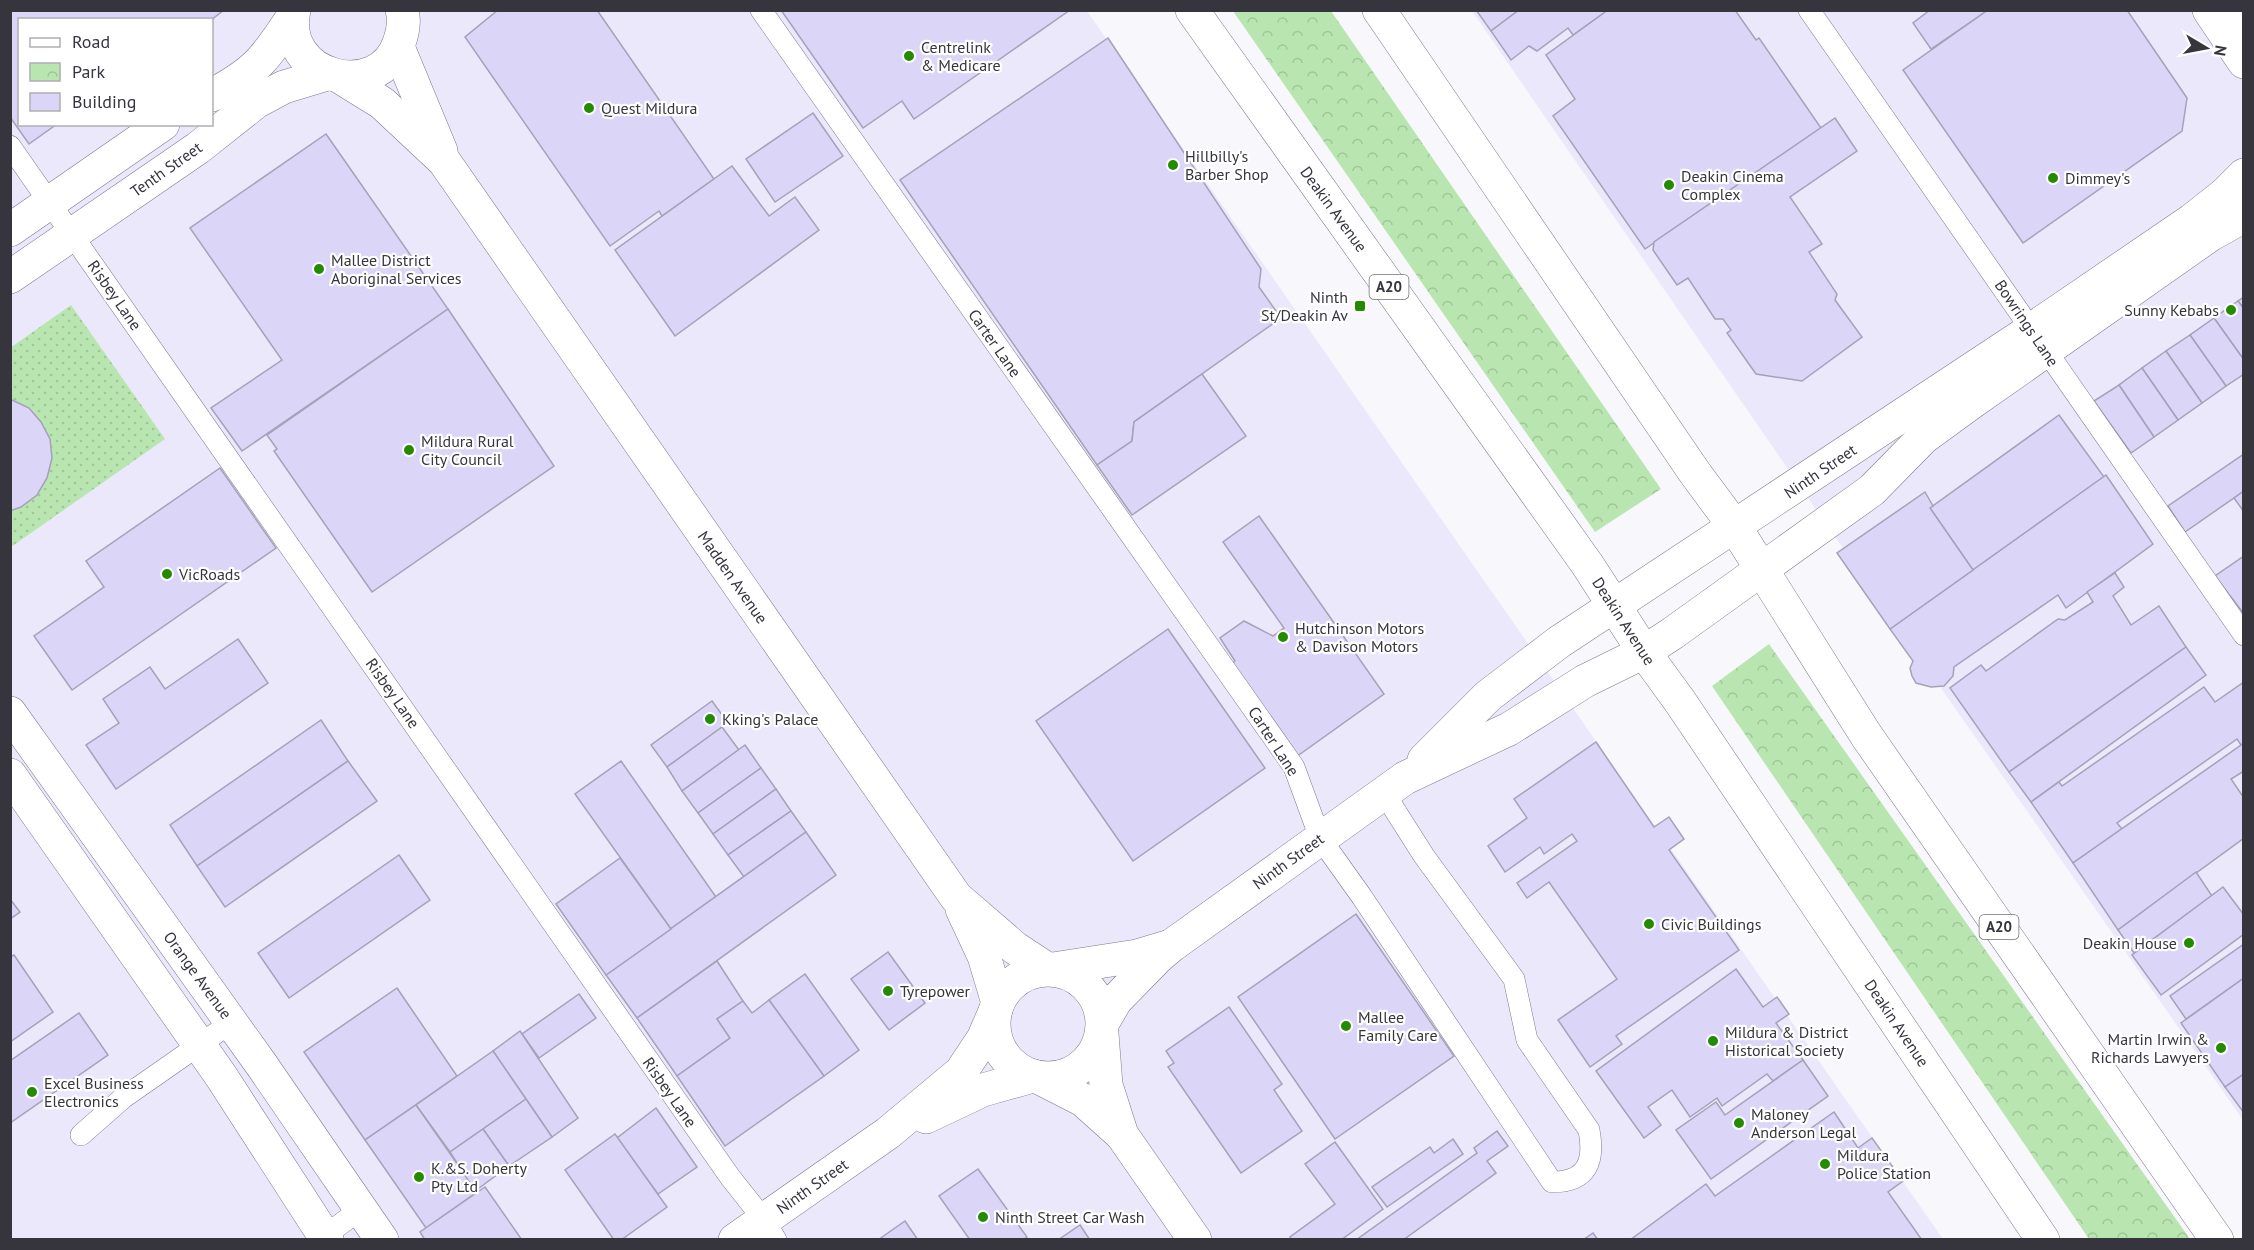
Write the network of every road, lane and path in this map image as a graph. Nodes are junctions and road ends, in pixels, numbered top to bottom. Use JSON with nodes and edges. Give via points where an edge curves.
{"nodes":[{"id":1,"x":761,"y":10,"type":"edge"},
{"id":2,"x":1192,"y":10,"type":"edge"},
{"id":3,"x":1380,"y":10,"type":"edge"},
{"id":4,"x":1809,"y":10,"type":"edge"},
{"id":5,"x":2209,"y":10,"type":"edge"},
{"id":6,"x":293,"y":14,"type":"edge"},
{"id":7,"x":403,"y":21,"type":"edge"},
{"id":8,"x":2244,"y":62,"type":"edge"},
{"id":9,"x":341,"y":79,"type":"junction"},
{"id":10,"x":213,"y":94,"type":"edge"},
{"id":11,"x":160,"y":126,"type":"edge"},
{"id":12,"x":10,"y":146,"type":"edge"},
{"id":13,"x":444,"y":161,"type":"junction"},
{"id":14,"x":2244,"y":175,"type":"edge"},
{"id":15,"x":50,"y":203,"type":"junction"},
{"id":16,"x":2244,"y":216,"type":"edge"},
{"id":17,"x":10,"y":230,"type":"edge"},
{"id":18,"x":72,"y":234,"type":"junction"},
{"id":19,"x":10,"y":277,"type":"edge"},
{"id":20,"x":2038,"y":341,"type":"junction"},
{"id":21,"x":1735,"y":527,"type":"junction"},
{"id":22,"x":1763,"y":570,"type":"junction"},
{"id":23,"x":1613,"y":606,"type":"junction"},
{"id":24,"x":2244,"y":635,"type":"edge"},
{"id":25,"x":1644,"y":652,"type":"junction"},
{"id":26,"x":10,"y":713,"type":"edge"},
{"id":27,"x":10,"y":775,"type":"edge"},
{"id":28,"x":1395,"y":786,"type":"junction"},
{"id":29,"x":1320,"y":838,"type":"junction"},
{"id":30,"x":956,"y":897,"type":"junction"},
{"id":31,"x":1171,"y":946,"type":"junction"},
{"id":32,"x":1050,"y":969,"type":"junction"},
{"id":33,"x":997,"y":1006,"type":"junction"},
{"id":34,"x":232,"y":1022,"type":"junction"},
{"id":35,"x":1102,"y":1028,"type":"junction"},
{"id":36,"x":199,"y":1044,"type":"junction"},
{"id":37,"x":1037,"y":1077,"type":"junction"},
{"id":38,"x":888,"y":1133,"type":"junction"},
{"id":39,"x":81,"y":1135,"type":"dead end"},
{"id":40,"x":1122,"y":1135,"type":"junction"},
{"id":41,"x":361,"y":1209,"type":"junction"},
{"id":42,"x":770,"y":1230,"type":"edge"},
{"id":43,"x":324,"y":1238,"type":"edge"},
{"id":44,"x":382,"y":1239,"type":"edge"},
{"id":45,"x":735,"y":1239,"type":"edge"},
{"id":46,"x":1195,"y":1239,"type":"edge"},
{"id":47,"x":2043,"y":1239,"type":"edge"},
{"id":48,"x":2217,"y":1239,"type":"edge"}],
"edges":[{"from":1,"to":29,"type":"lane","name":"Carter Lane","via":[[1294,767]]},
{"from":2,"to":23,"type":"main road","name":"Deakin Avenue","number":"A20"},
{"from":3,"to":21,"type":"main road","number":"A20"},
{"from":4,"to":20,"type":"lane","name":"Bowrings Lane"},
{"from":5,"to":8,"type":"main road"},
{"from":6,"to":9,"type":"main road","via":[[294,36],[301,52],[312,64]]},
{"from":6,"to":10,"type":"main road","via":[[254,70]]},
{"from":7,"to":9,"type":"main road","name":"Tenth Street","via":[[387,62],[371,72]]},
{"from":7,"to":13,"type":"main road","name":"Madden Avenue"},
{"from":9,"to":13,"type":"main road","name":"Madden Avenue","via":[[382,103]]},
{"from":9,"to":18,"type":"main road","name":"Tenth Street","via":[[284,87],[256,102],[198,148]]},
{"from":11,"to":15,"type":"main road"},
{"from":12,"to":15,"type":"lane","name":"Risbey Lane"},
{"from":13,"to":30,"type":"main road","name":"Madden Avenue"},
{"from":14,"to":20,"type":"main road","name":"Ninth Street"},
{"from":15,"to":17,"type":"main road"},
{"from":15,"to":18,"type":"lane","name":"Risbey Lane"},
{"from":16,"to":20,"type":"main road","name":"Ninth Street"},
{"from":18,"to":19,"type":"main road","name":"Tenth Street"},
{"from":18,"to":42,"type":"lane","name":"Risbey Lane"},
{"from":20,"to":21,"type":"main road","name":"Ninth Street"},
{"from":20,"to":22,"type":"main road","name":"Ninth Street","via":[[1923,438],[1872,490]]},
{"from":20,"to":24,"type":"lane","name":"Bowrings Lane"},
{"from":21,"to":22,"type":"main road","number":"A20"},
{"from":21,"to":23,"type":"main road","name":"Ninth Street"},
{"from":22,"to":25,"type":"main road","name":"Ninth Street"},
{"from":22,"to":48,"type":"main road","number":"A20","via":[[1866,735]]},
{"from":23,"to":25,"type":"main road","name":"Deakin Avenue","number":"A20"},
{"from":23,"to":28,"type":"main road","name":"Ninth Street","via":[[1488,696]]},
{"from":25,"to":28,"type":"main road","name":"Ninth Street","via":[[1585,681],[1509,729]]},
{"from":25,"to":47,"type":"main road","name":"Deakin Avenue","number":"A20"},
{"from":26,"to":34,"type":"main road","name":"Orange Avenue"},
{"from":27,"to":36,"type":"main road"},
{"from":28,"to":29,"type":"main road","name":"Ninth Street"},
{"from":28,"to":29,"type":"lane","name":"Carter Lane","via":[[1424,856],[1514,980],[1527,1040],[1589,1130],[1590,1164],[1576,1177],[1551,1182]]},
{"from":29,"to":31,"type":"main road","name":"Ninth Street"},
{"from":30,"to":32,"type":"main road","name":"Madden Avenue","via":[[1016,948]]},
{"from":30,"to":33,"type":"main road","via":[[984,956]]},
{"from":31,"to":32,"type":"main road","name":"Ninth Street","via":[[1137,956]]},
{"from":31,"to":35,"type":"main road","name":"Ninth Street","via":[[1116,1000]]},
{"from":32,"to":33,"type":"main road","via":[[1029,973],[1014,982]]},
{"from":32,"to":35,"type":"main road","via":[[1070,973],[1085,983],[1096,997]]},
{"from":33,"to":37,"type":"main road","via":[[994,1028],[999,1046],[1016,1068]]},
{"from":33,"to":38,"type":"main road","name":"Ninth Street","via":[[982,1040],[961,1072]]},
{"from":34,"to":36,"type":"lane"},
{"from":34,"to":41,"type":"main road","name":"Orange Avenue"},
{"from":35,"to":37,"type":"main road","via":[[1098,1045],[1084,1065],[1064,1076]]},
{"from":35,"to":40,"type":"main road","via":[[1106,1085]]},
{"from":36,"to":39,"type":"lane","via":[[123,1098]]},
{"from":36,"to":43,"type":"main road"},
{"from":37,"to":38,"type":"main road","name":"Ninth Street","via":[[982,1090]]},
{"from":37,"to":40,"type":"main road","via":[[1083,1100]]},
{"from":38,"to":42,"type":"main road","name":"Ninth Street"},
{"from":40,"to":46,"type":"main road"},
{"from":41,"to":43,"type":"lane"},
{"from":41,"to":44,"type":"main road","name":"Orange Avenue"},
{"from":42,"to":45,"type":"main road","name":"Ninth Street"}]}
